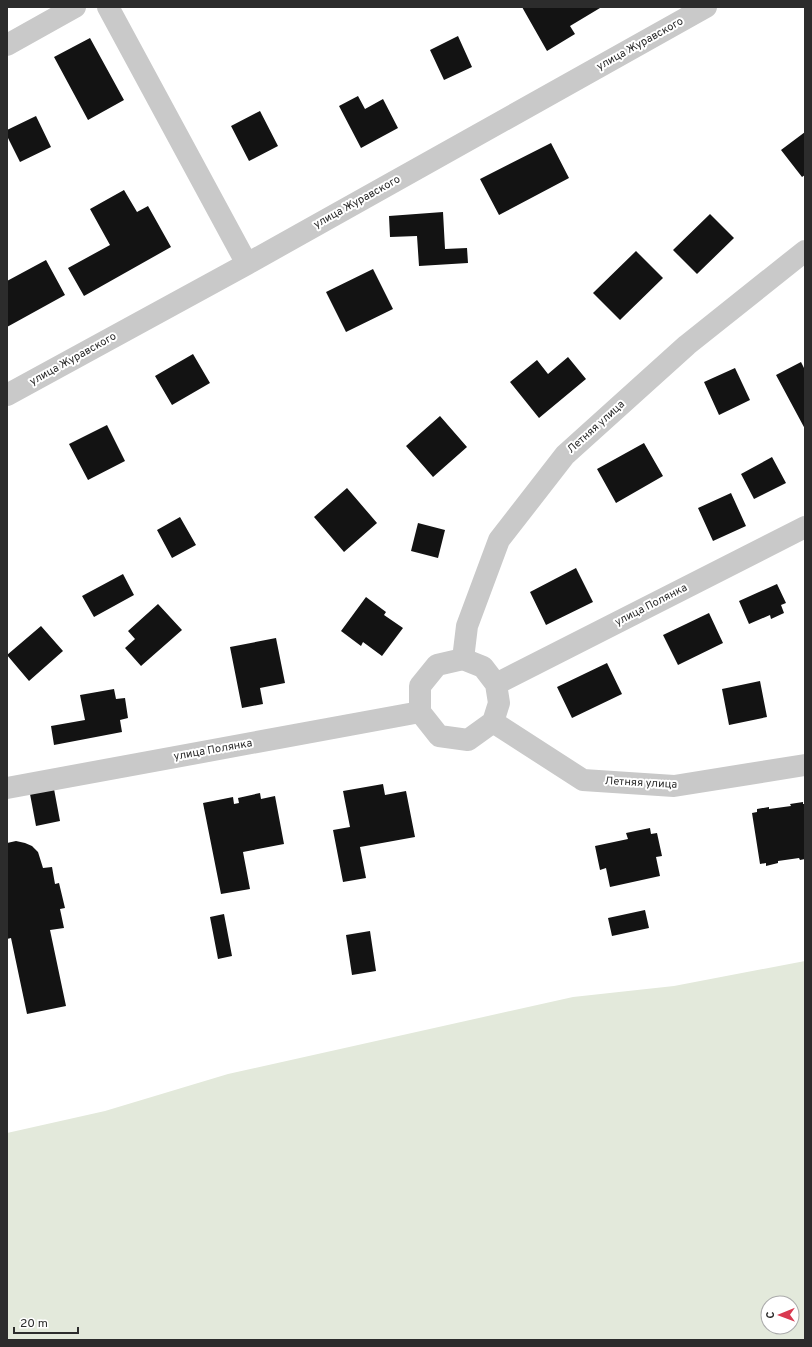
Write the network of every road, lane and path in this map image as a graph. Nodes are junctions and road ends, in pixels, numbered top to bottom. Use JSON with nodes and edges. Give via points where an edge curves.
{"nodes":[{"id":1,"x":74,"y":7,"type":"edge"},
{"id":2,"x":108,"y":7,"type":"edge"},
{"id":3,"x":706,"y":7,"type":"edge"},
{"id":4,"x":7,"y":46,"type":"edge"},
{"id":5,"x":805,"y":250,"type":"edge"},
{"id":6,"x":247,"y":264,"type":"junction"},
{"id":7,"x":7,"y":395,"type":"edge"},
{"id":8,"x":805,"y":527,"type":"edge"},
{"id":9,"x":463,"y":659,"type":"junction"},
{"id":10,"x":496,"y":684,"type":"junction"},
{"id":11,"x":420,"y":712,"type":"junction"},
{"id":12,"x":493,"y":722,"type":"junction"},
{"id":13,"x":805,"y":765,"type":"edge"},
{"id":14,"x":7,"y":788,"type":"edge"}],
"edges":[{"from":1,"to":4,"type":"street"},
{"from":2,"to":6,"type":"street"},
{"from":3,"to":6,"type":"street","name":"улица Журавского"},
{"from":5,"to":9,"type":"street","name":"Летняя улица","via":[[687,345],[565,455],[499,540],[467,626]]},
{"from":6,"to":7,"type":"street","name":"улица Журавского"},
{"from":8,"to":10,"type":"street","name":"улица Полянка"},
{"from":9,"to":10,"type":"street","via":[[483,667]]},
{"from":9,"to":11,"type":"street","via":[[437,665],[420,686]]},
{"from":10,"to":12,"type":"street","via":[[499,703]]},
{"from":11,"to":12,"type":"street","via":[[439,736],[468,740]]},
{"from":11,"to":14,"type":"street","name":"улица Полянка"},
{"from":12,"to":13,"type":"street","name":"Летняя улица","via":[[584,780],[674,786]]}]}
